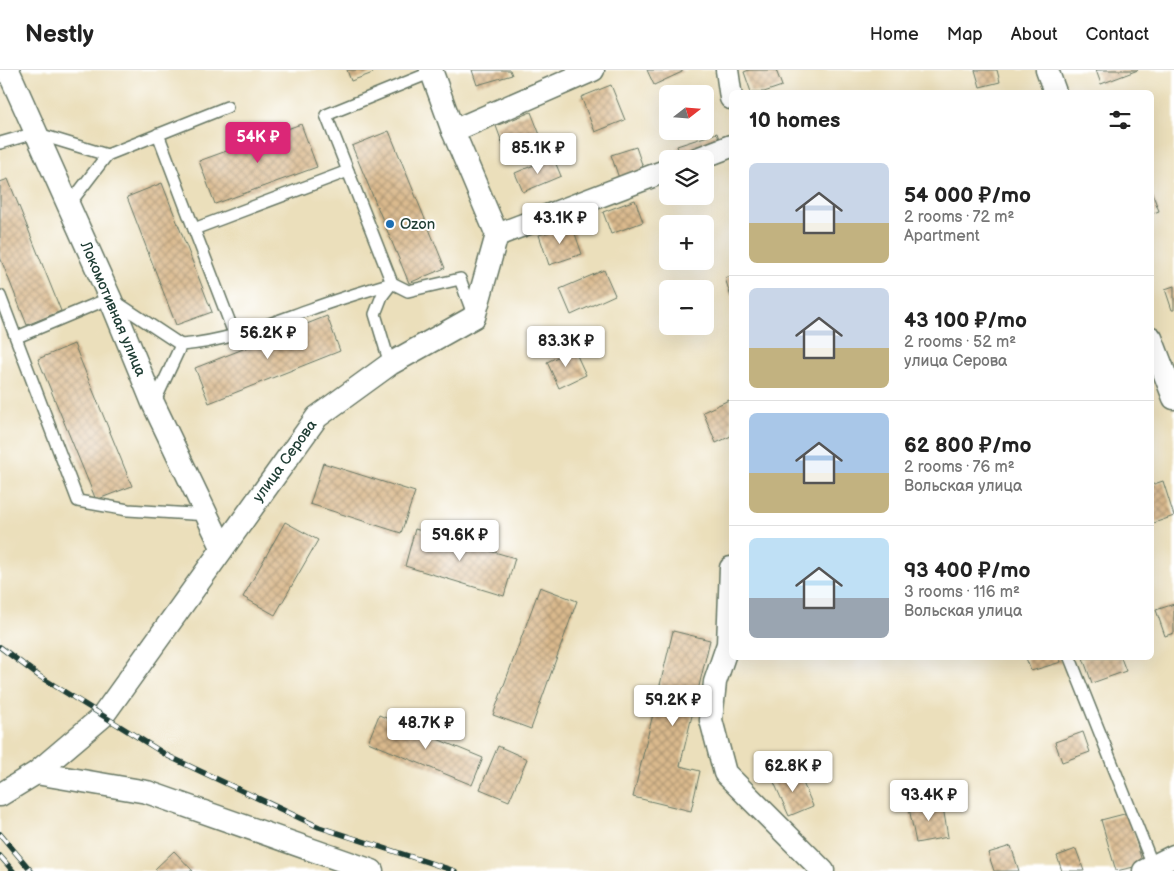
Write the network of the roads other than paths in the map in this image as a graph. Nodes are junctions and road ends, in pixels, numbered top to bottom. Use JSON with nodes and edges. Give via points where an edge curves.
{"nodes":[{"id":1,"x":8,"y":70,"type":"edge"},
{"id":2,"x":593,"y":70,"type":"edge"},
{"id":3,"x":727,"y":70,"type":"edge"},
{"id":4,"x":1047,"y":70,"type":"edge"},
{"id":5,"x":432,"y":71,"type":"edge"},
{"id":6,"x":730,"y":90,"type":"edge"},
{"id":7,"x":1055,"y":90,"type":"edge"},
{"id":8,"x":227,"y":106,"type":"dead end"},
{"id":9,"x":453,"y":131,"type":"junction"},
{"id":10,"x":35,"y":133,"type":"junction"},
{"id":11,"x":158,"y":134,"type":"junction"},
{"id":12,"x":0,"y":143,"type":"edge"},
{"id":13,"x":729,"y":147,"type":"edge"},
{"id":14,"x":714,"y":152,"type":"edge"},
{"id":15,"x":107,"y":155,"type":"junction"},
{"id":16,"x":348,"y":171,"type":"junction"},
{"id":17,"x":659,"y":173,"type":"edge"},
{"id":18,"x":68,"y":206,"type":"junction"},
{"id":19,"x":194,"y":229,"type":"junction"},
{"id":20,"x":497,"y":236,"type":"junction"},
{"id":21,"x":392,"y":283,"type":"junction"},
{"id":22,"x":0,"y":296,"type":"edge"},
{"id":23,"x":110,"y":298,"type":"junction"},
{"id":24,"x":474,"y":316,"type":"junction"},
{"id":25,"x":235,"y":336,"type":"junction"},
{"id":26,"x":17,"y":337,"type":"junction"},
{"id":27,"x":181,"y":345,"type":"junction"},
{"id":28,"x":1159,"y":350,"type":"edge"},
{"id":29,"x":390,"y":364,"type":"junction"},
{"id":30,"x":1174,"y":398,"type":"edge"},
{"id":31,"x":153,"y":403,"type":"junction"},
{"id":32,"x":208,"y":515,"type":"junction"},
{"id":33,"x":222,"y":547,"type":"junction"},
{"id":34,"x":729,"y":619,"type":"edge"},
{"id":35,"x":1071,"y":660,"type":"edge"},
{"id":36,"x":36,"y":773,"type":"junction"},
{"id":37,"x":0,"y":795,"type":"edge"},
{"id":38,"x":1174,"y":856,"type":"edge"},
{"id":39,"x":1148,"y":868,"type":"edge"},
{"id":40,"x":372,"y":871,"type":"edge"},
{"id":41,"x":823,"y":871,"type":"edge"}],
"edges":[{"from":1,"to":10,"type":"street","name":"Локомотивная улица"},
{"from":2,"to":9,"type":"street"},
{"from":3,"to":6,"type":"street"},
{"from":4,"to":7,"type":"street"},
{"from":5,"to":9,"type":"street"},
{"from":5,"to":16,"type":"lane","via":[[326,115]]},
{"from":8,"to":11,"type":"lane"},
{"from":9,"to":20,"type":"street"},
{"from":10,"to":12,"type":"lane"},
{"from":10,"to":15,"type":"lane"},
{"from":10,"to":18,"type":"street","name":"Локомотивная улица"},
{"from":11,"to":15,"type":"lane"},
{"from":11,"to":19,"type":"lane"},
{"from":13,"to":14,"type":"street"},
{"from":15,"to":18,"type":"lane"},
{"from":16,"to":19,"type":"lane"},
{"from":16,"to":21,"type":"lane"},
{"from":17,"to":20,"type":"street"},
{"from":18,"to":23,"type":"street","name":"Локомотивная улица"},
{"from":19,"to":25,"type":"lane"},
{"from":20,"to":24,"type":"street"},
{"from":21,"to":24,"type":"lane","via":[[408,291],[460,279]]},
{"from":21,"to":25,"type":"lane"},
{"from":21,"to":29,"type":"lane","via":[[382,296],[375,314]]},
{"from":22,"to":26,"type":"lane"},
{"from":23,"to":26,"type":"lane"},
{"from":23,"to":27,"type":"lane"},
{"from":23,"to":31,"type":"street","name":"Локомотивная улица"},
{"from":24,"to":29,"type":"street","name":"улица Серова"},
{"from":25,"to":27,"type":"lane"},
{"from":26,"to":32,"type":"lane","via":[[78,501],[128,510]]},
{"from":27,"to":31,"type":"lane"},
{"from":28,"to":30,"type":"street"},
{"from":29,"to":33,"type":"street","name":"улица Серова","via":[[317,417]]},
{"from":31,"to":32,"type":"street","name":"Локомотивная улица"},
{"from":32,"to":33,"type":"street","name":"Локомотивная улица"},
{"from":33,"to":36,"type":"street","name":"улица Серова","via":[[102,717]]},
{"from":34,"to":41,"type":"street","via":[[728,644],[715,682],[711,720],[725,773]]},
{"from":35,"to":39,"type":"lane"},
{"from":36,"to":37,"type":"street","name":"улица Серова"},
{"from":36,"to":40,"type":"street","via":[[147,792]]},
{"from":38,"to":39,"type":"street"}]}
